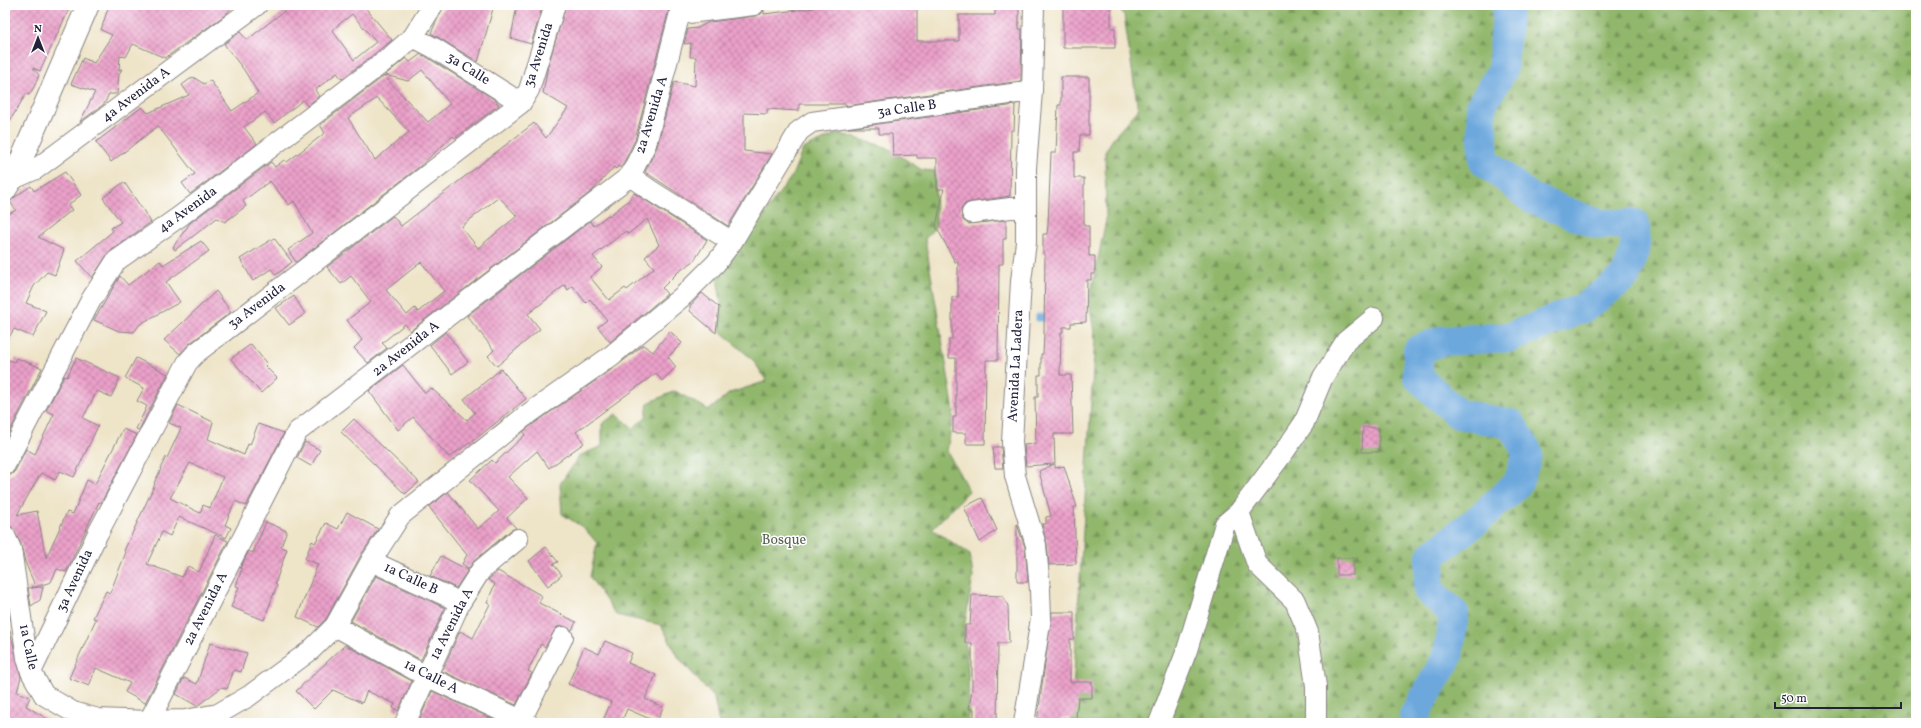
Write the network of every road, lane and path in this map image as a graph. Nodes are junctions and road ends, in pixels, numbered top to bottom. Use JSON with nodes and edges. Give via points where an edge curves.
{"nodes":[{"id":1,"x":88,"y":5,"type":"edge"},
{"id":2,"x":257,"y":5,"type":"edge"},
{"id":3,"x":433,"y":5,"type":"edge"},
{"id":4,"x":555,"y":5,"type":"edge"},
{"id":5,"x":754,"y":5,"type":"edge"},
{"id":6,"x":1034,"y":5,"type":"edge"},
{"id":7,"x":681,"y":9,"type":"edge"},
{"id":8,"x":413,"y":36,"type":"junction"},
{"id":9,"x":1032,"y":91,"type":"junction"},
{"id":10,"x":521,"y":103,"type":"junction"},
{"id":11,"x":630,"y":176,"type":"junction"},
{"id":12,"x":8,"y":182,"type":"edge"},
{"id":13,"x":1026,"y":206,"type":"junction"},
{"id":14,"x":972,"y":214,"type":"dead end"},
{"id":15,"x":732,"y":242,"type":"junction"},
{"id":16,"x":1374,"y":318,"type":"dead end"},
{"id":17,"x":5,"y":465,"type":"edge"},
{"id":18,"x":1239,"y":512,"type":"junction"},
{"id":19,"x":5,"y":536,"type":"edge"},
{"id":20,"x":518,"y":540,"type":"dead end"},
{"id":21,"x":371,"y":561,"type":"junction"},
{"id":22,"x":451,"y":598,"type":"dead end"},
{"id":23,"x":335,"y":626,"type":"junction"},
{"id":24,"x":563,"y":637,"type":"dead end"},
{"id":25,"x":31,"y":672,"type":"junction"},
{"id":26,"x":426,"y":676,"type":"junction"},
{"id":27,"x":148,"y":721,"type":"junction"},
{"id":28,"x":525,"y":721,"type":"edge"},
{"id":29,"x":405,"y":723,"type":"edge"},
{"id":30,"x":1024,"y":723,"type":"edge"},
{"id":31,"x":1159,"y":723,"type":"edge"},
{"id":32,"x":1316,"y":723,"type":"edge"}],
"edges":[{"from":1,"to":12,"type":"street"},
{"from":2,"to":12,"type":"street","name":"4a Avenida A","via":[[36,169]]},
{"from":3,"to":8,"type":"street","name":"4a Avenida"},
{"from":4,"to":10,"type":"street","name":"3a Avenida","via":[[529,90]]},
{"from":5,"to":7,"type":"street"},
{"from":6,"to":9,"type":"street","name":"Avenida La Ladera"},
{"from":7,"to":11,"type":"street","name":"2a Avenida A","via":[[646,144]]},
{"from":8,"to":10,"type":"street","name":"3a Calle"},
{"from":8,"to":17,"type":"street","name":"4a Avenida","via":[[390,57],[180,217],[116,261],[88,305]]},
{"from":9,"to":13,"type":"street","name":"Avenida La Ladera"},
{"from":9,"to":15,"type":"street","name":"3a Calle B","via":[[812,122],[799,131],[790,144]]},
{"from":10,"to":25,"type":"street","name":"3a Avenida","via":[[196,352],[187,362],[95,539]]},
{"from":11,"to":15,"type":"street"},
{"from":11,"to":27,"type":"street","name":"2a Avenida A","via":[[297,432]]},
{"from":13,"to":14,"type":"street"},
{"from":13,"to":30,"type":"street","name":"Avenida La Ladera","via":[[1026,242],[1021,282],[1012,442],[1015,476],[1036,545],[1041,618]]},
{"from":15,"to":21,"type":"street","via":[[716,263],[683,296],[611,356],[524,417],[400,516]]},
{"from":16,"to":18,"type":"street","via":[[1346,341],[1323,377],[1304,423]]},
{"from":18,"to":31,"type":"street","via":[[1225,524],[1187,650]]},
{"from":18,"to":32,"type":"street","via":[[1257,564],[1295,601],[1308,632],[1316,686]]},
{"from":19,"to":25,"type":"street","name":"1a Calle","via":[[12,549]]},
{"from":20,"to":26,"type":"street","name":"1a Avenida A","via":[[481,570],[460,603]]},
{"from":21,"to":22,"type":"street","name":"1a Calle B"},
{"from":21,"to":23,"type":"street"},
{"from":23,"to":26,"type":"street","name":"1a Calle A"},
{"from":23,"to":27,"type":"street","name":"1a Calle","via":[[311,650],[249,696],[218,714],[185,720]]},
{"from":24,"to":28,"type":"street"},
{"from":25,"to":27,"type":"street","name":"1a Calle","via":[[44,695],[72,712],[98,720]]},
{"from":26,"to":28,"type":"street","name":"1a Calle A"},
{"from":26,"to":29,"type":"street","name":"1a Avenida A"}]}
